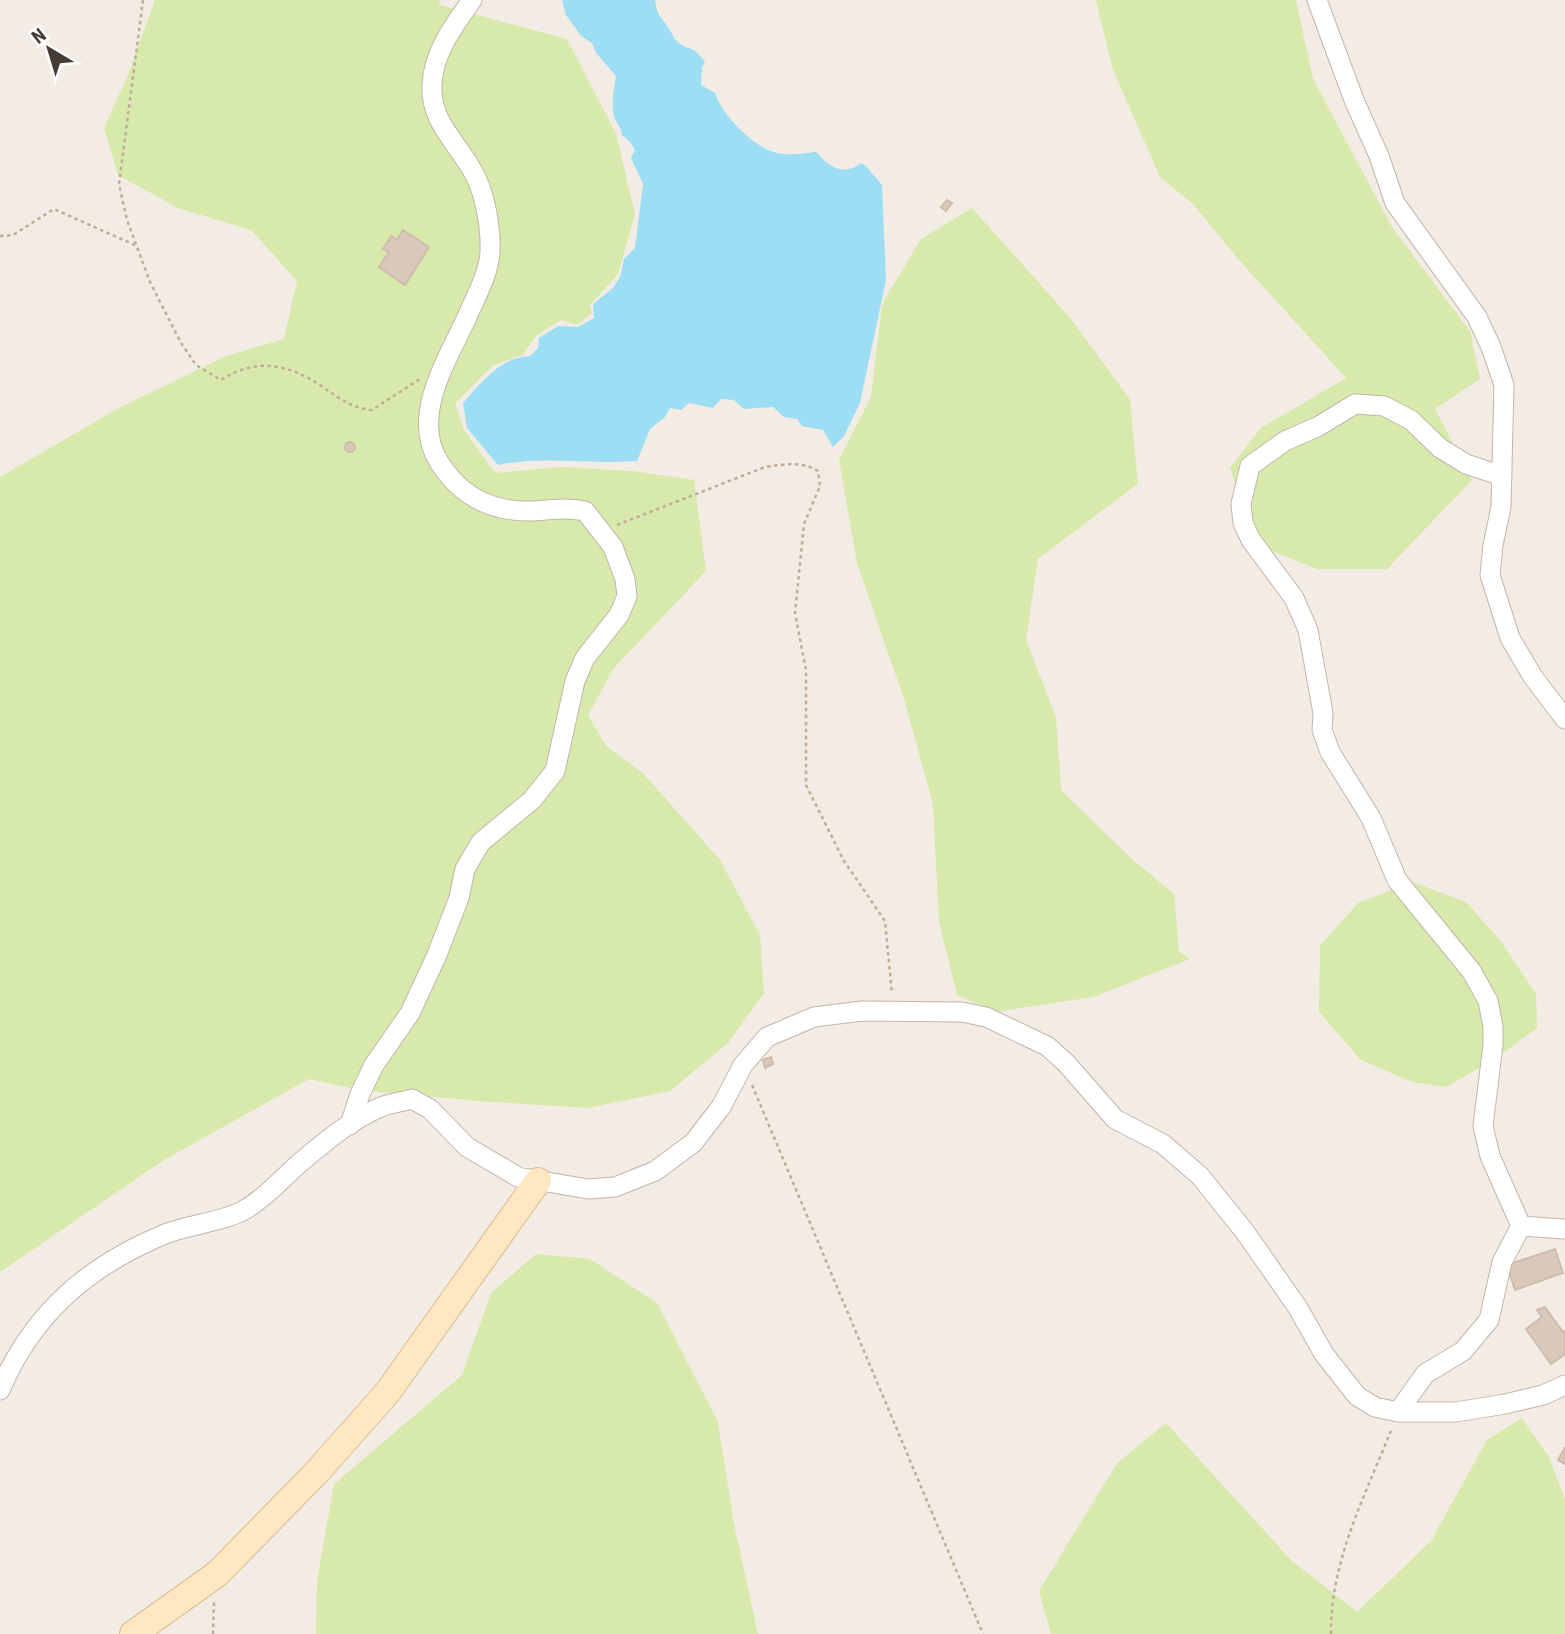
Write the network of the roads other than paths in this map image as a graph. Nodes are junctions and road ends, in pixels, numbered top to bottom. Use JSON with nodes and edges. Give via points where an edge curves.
{"nodes":[{"id":1,"x":472,"y":0,"type":"edge"},
{"id":2,"x":1317,"y":0,"type":"edge"},
{"id":3,"x":1503,"y":476,"type":"junction"},
{"id":4,"x":1565,"y":719,"type":"edge"},
{"id":5,"x":349,"y":1125,"type":"junction"},
{"id":6,"x":538,"y":1181,"type":"junction"},
{"id":7,"x":1521,"y":1226,"type":"junction"},
{"id":8,"x":1565,"y":1229,"type":"edge"},
{"id":9,"x":1565,"y":1385,"type":"edge"},
{"id":10,"x":0,"y":1390,"type":"edge"},
{"id":11,"x":1398,"y":1412,"type":"junction"},
{"id":12,"x":133,"y":1634,"type":"edge"}],
"edges":[{"from":1,"to":5,"type":"street","via":[[446,40],[432,85],[440,123],[473,170],[481,190],[490,254],[480,288],[433,392],[430,442],[438,461],[460,486],[495,508],[585,511],[613,547],[627,596],[575,681],[555,771],[532,800],[481,842],[410,1013],[374,1065]]},
{"from":2,"to":3,"type":"street","via":[[1395,202],[1477,317],[1492,347],[1504,385]]},
{"from":3,"to":4,"type":"street","via":[[1490,575],[1510,638]]},
{"from":3,"to":7,"type":"street","via":[[1466,464],[1440,448],[1412,421],[1384,406],[1355,404],[1285,441],[1250,466],[1241,504],[1251,540],[1294,598],[1308,630],[1322,730],[1330,752],[1371,818],[1397,880],[1472,972],[1488,1000],[1493,1045],[1483,1126],[1490,1156]]},
{"from":5,"to":6,"type":"street","via":[[382,1106],[412,1099],[430,1109],[486,1160],[518,1177]]},
{"from":5,"to":10,"type":"street","via":[[244,1210],[167,1234],[113,1259],[75,1287],[46,1313],[11,1364]]},
{"from":6,"to":11,"type":"street","via":[[587,1189],[615,1187],[655,1171],[693,1143],[721,1107],[743,1065],[767,1037],[814,1017],[894,1011],[986,1017],[1047,1046],[1115,1119],[1163,1144],[1200,1176],[1245,1232],[1357,1395],[1375,1407]]},
{"from":6,"to":12,"type":"street","via":[[387,1393],[316,1473],[215,1576]]},
{"from":7,"to":8,"type":"street"},
{"from":7,"to":11,"type":"street","via":[[1502,1262],[1489,1320],[1463,1351],[1424,1374]]},
{"from":9,"to":11,"type":"street","via":[[1505,1404],[1455,1412]]}]}
